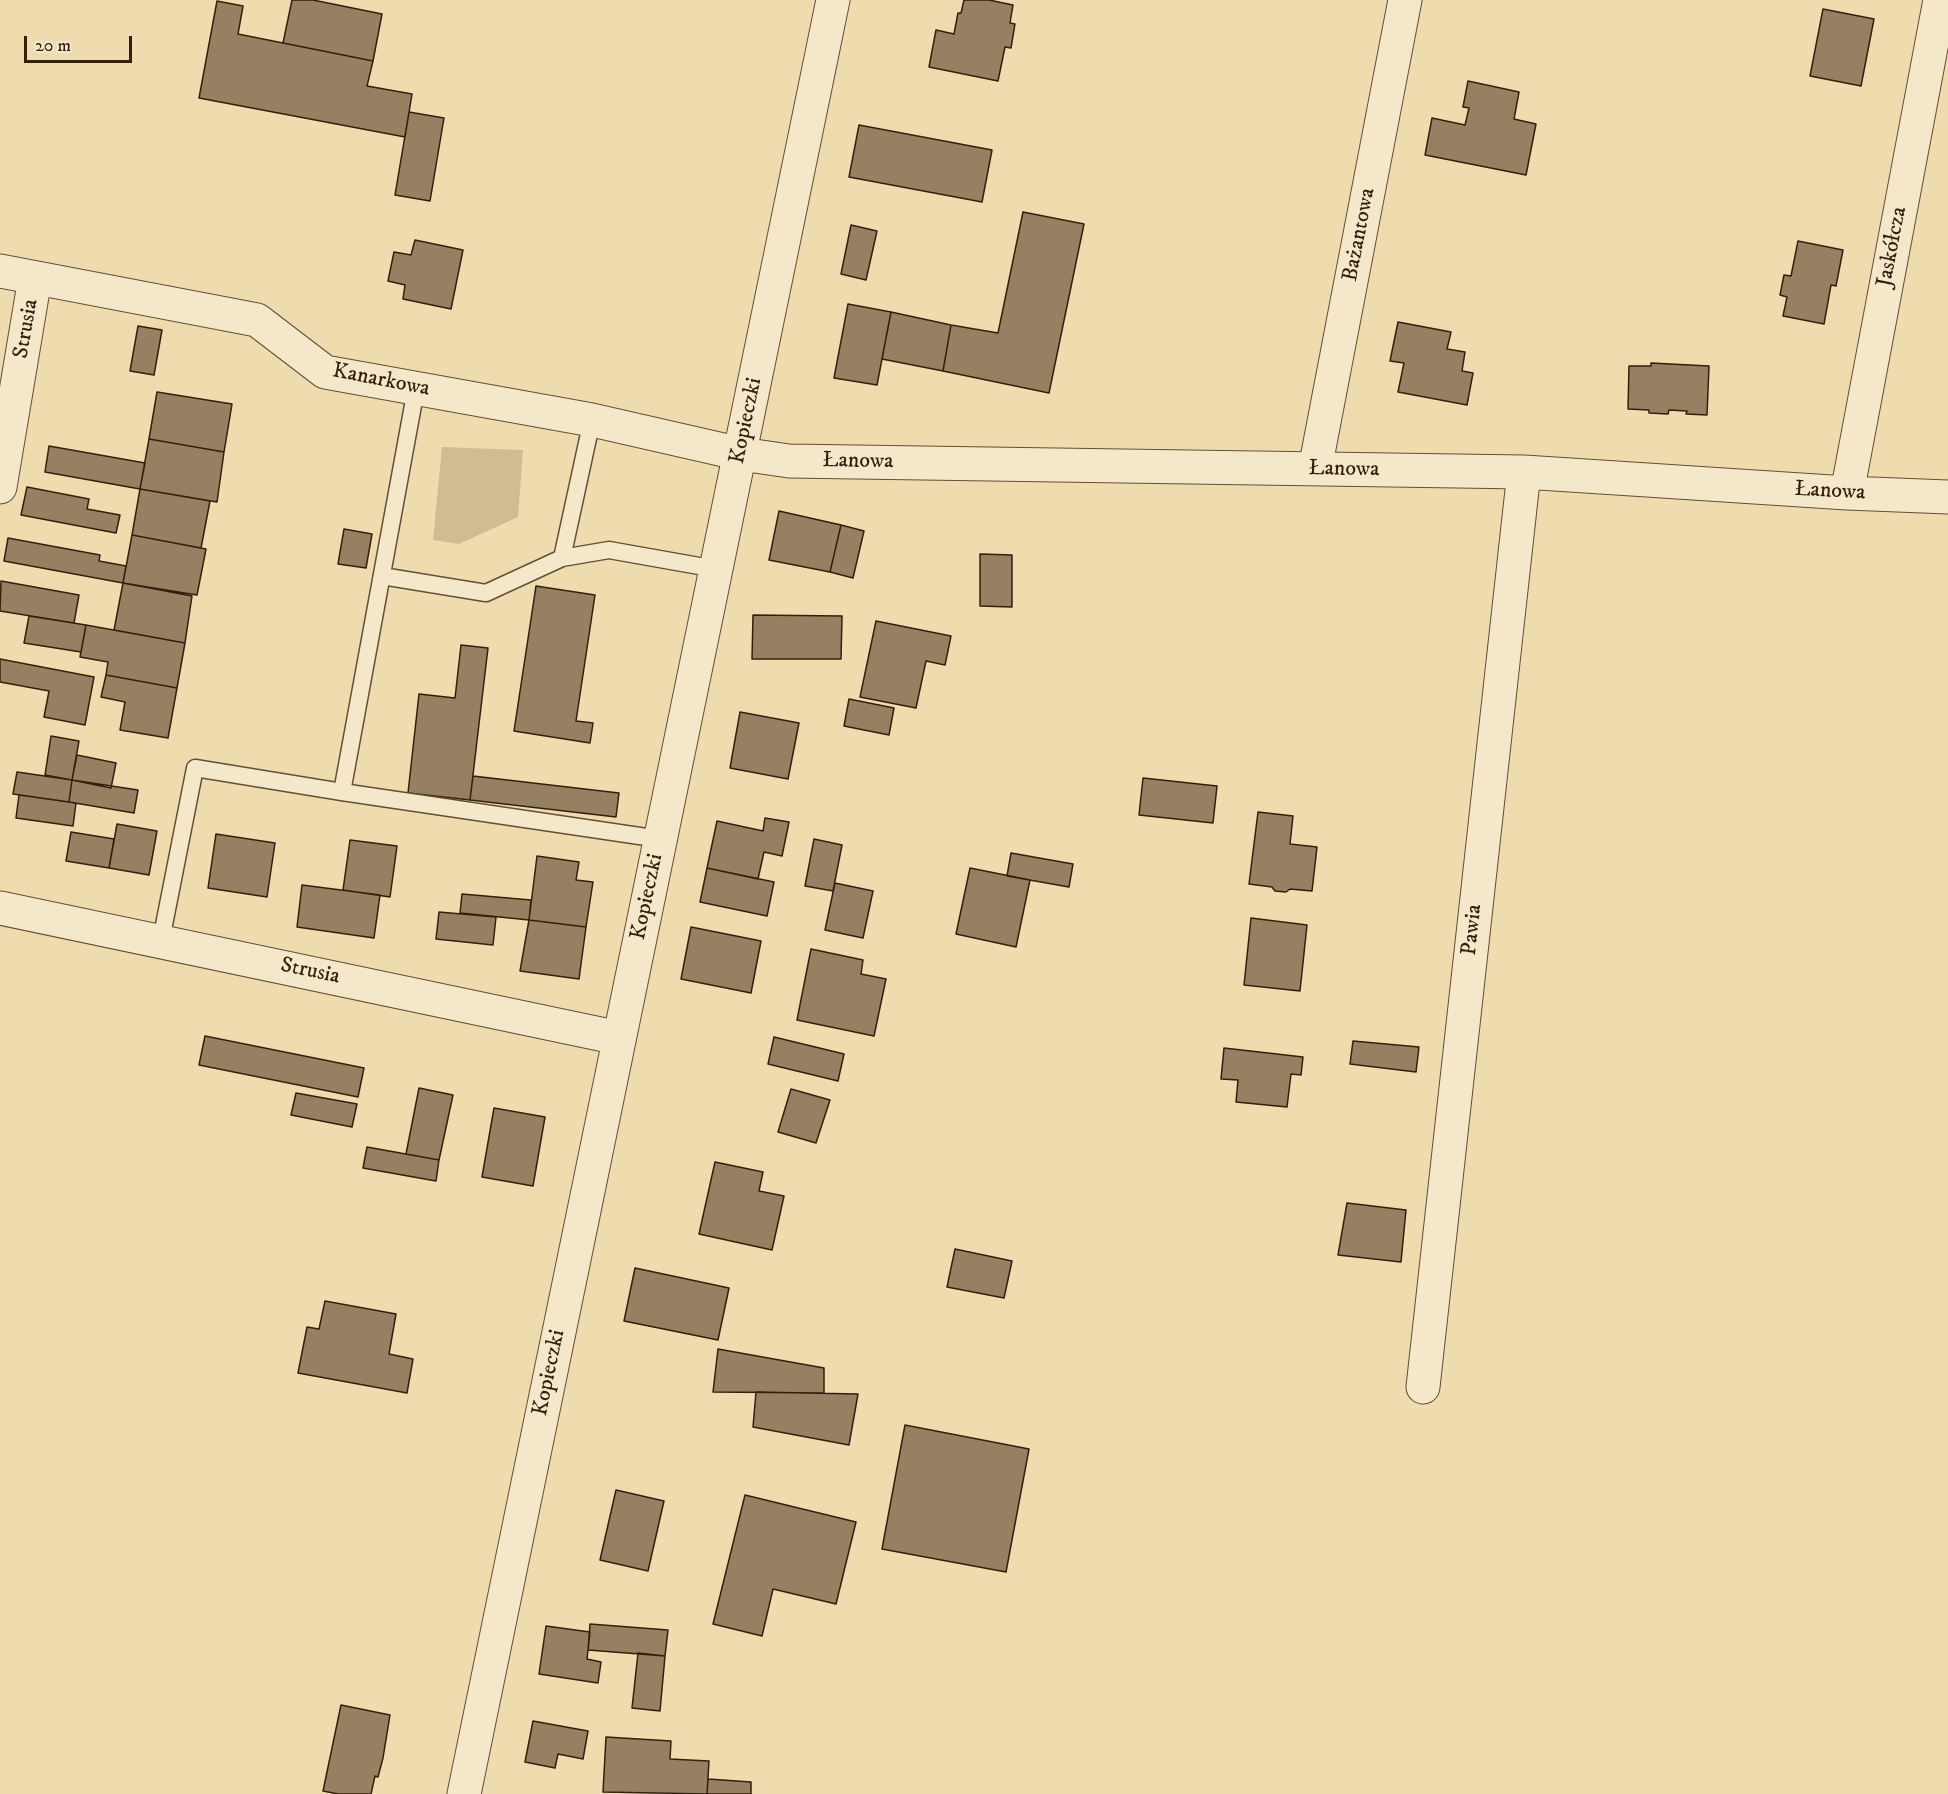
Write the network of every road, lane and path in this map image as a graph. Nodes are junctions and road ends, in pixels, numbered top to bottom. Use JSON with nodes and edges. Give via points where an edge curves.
{"nodes":[{"id":1,"x":833,"y":0,"type":"edge"},
{"id":2,"x":1405,"y":0,"type":"edge"},
{"id":3,"x":1940,"y":0,"type":"edge"},
{"id":4,"x":0,"y":271,"type":"edge"},
{"id":5,"x":35,"y":278,"type":"junction"},
{"id":6,"x":416,"y":389,"type":"junction"},
{"id":7,"x":592,"y":420,"type":"junction"},
{"id":8,"x":741,"y":454,"type":"junction"},
{"id":9,"x":1315,"y":469,"type":"junction"},
{"id":10,"x":1524,"y":472,"type":"junction"},
{"id":11,"x":0,"y":487,"type":"edge"},
{"id":12,"x":1847,"y":493,"type":"junction"},
{"id":13,"x":1948,"y":497,"type":"edge"},
{"id":14,"x":562,"y":558,"type":"junction"},
{"id":15,"x":717,"y":569,"type":"junction"},
{"id":16,"x":382,"y":576,"type":"junction"},
{"id":17,"x":342,"y":792,"type":"junction"},
{"id":18,"x":660,"y":838,"type":"junction"},
{"id":19,"x":0,"y":908,"type":"edge"},
{"id":20,"x":161,"y":940,"type":"junction"},
{"id":21,"x":620,"y":1038,"type":"junction"},
{"id":22,"x":1423,"y":1387,"type":"dead end"},
{"id":23,"x":464,"y":1794,"type":"edge"}],
"edges":[{"from":1,"to":8,"type":"street","name":"Kopieczki"},
{"from":2,"to":9,"type":"street","name":"Bażantowa"},
{"from":3,"to":12,"type":"street","name":"Jaskółcza"},
{"from":4,"to":5,"type":"street","name":"Kanarkowa"},
{"from":5,"to":6,"type":"street","name":"Kanarkowa","via":[[257,320],[326,372]]},
{"from":5,"to":11,"type":"street","name":"Strusia"},
{"from":6,"to":7,"type":"street","name":"Kanarkowa"},
{"from":6,"to":16,"type":"lane"},
{"from":7,"to":8,"type":"street","name":"Kanarkowa"},
{"from":7,"to":14,"type":"lane"},
{"from":8,"to":9,"type":"street","name":"Łanowa","via":[[789,462]]},
{"from":8,"to":15,"type":"street","name":"Kopieczki"},
{"from":9,"to":10,"type":"street","name":"Łanowa"},
{"from":10,"to":12,"type":"street","name":"Łanowa"},
{"from":10,"to":22,"type":"street","name":"Pawia"},
{"from":12,"to":13,"type":"street","name":"Łanowa"},
{"from":14,"to":15,"type":"lane","via":[[609,550]]},
{"from":14,"to":16,"type":"lane","via":[[486,593]]},
{"from":15,"to":18,"type":"street","name":"Kopieczki"},
{"from":16,"to":17,"type":"lane"},
{"from":17,"to":18,"type":"lane"},
{"from":17,"to":20,"type":"lane","via":[[195,768]]},
{"from":18,"to":21,"type":"street","name":"Kopieczki"},
{"from":19,"to":20,"type":"street","name":"Strusia"},
{"from":20,"to":21,"type":"street","name":"Strusia"},
{"from":21,"to":23,"type":"street","name":"Kopieczki"}]}
